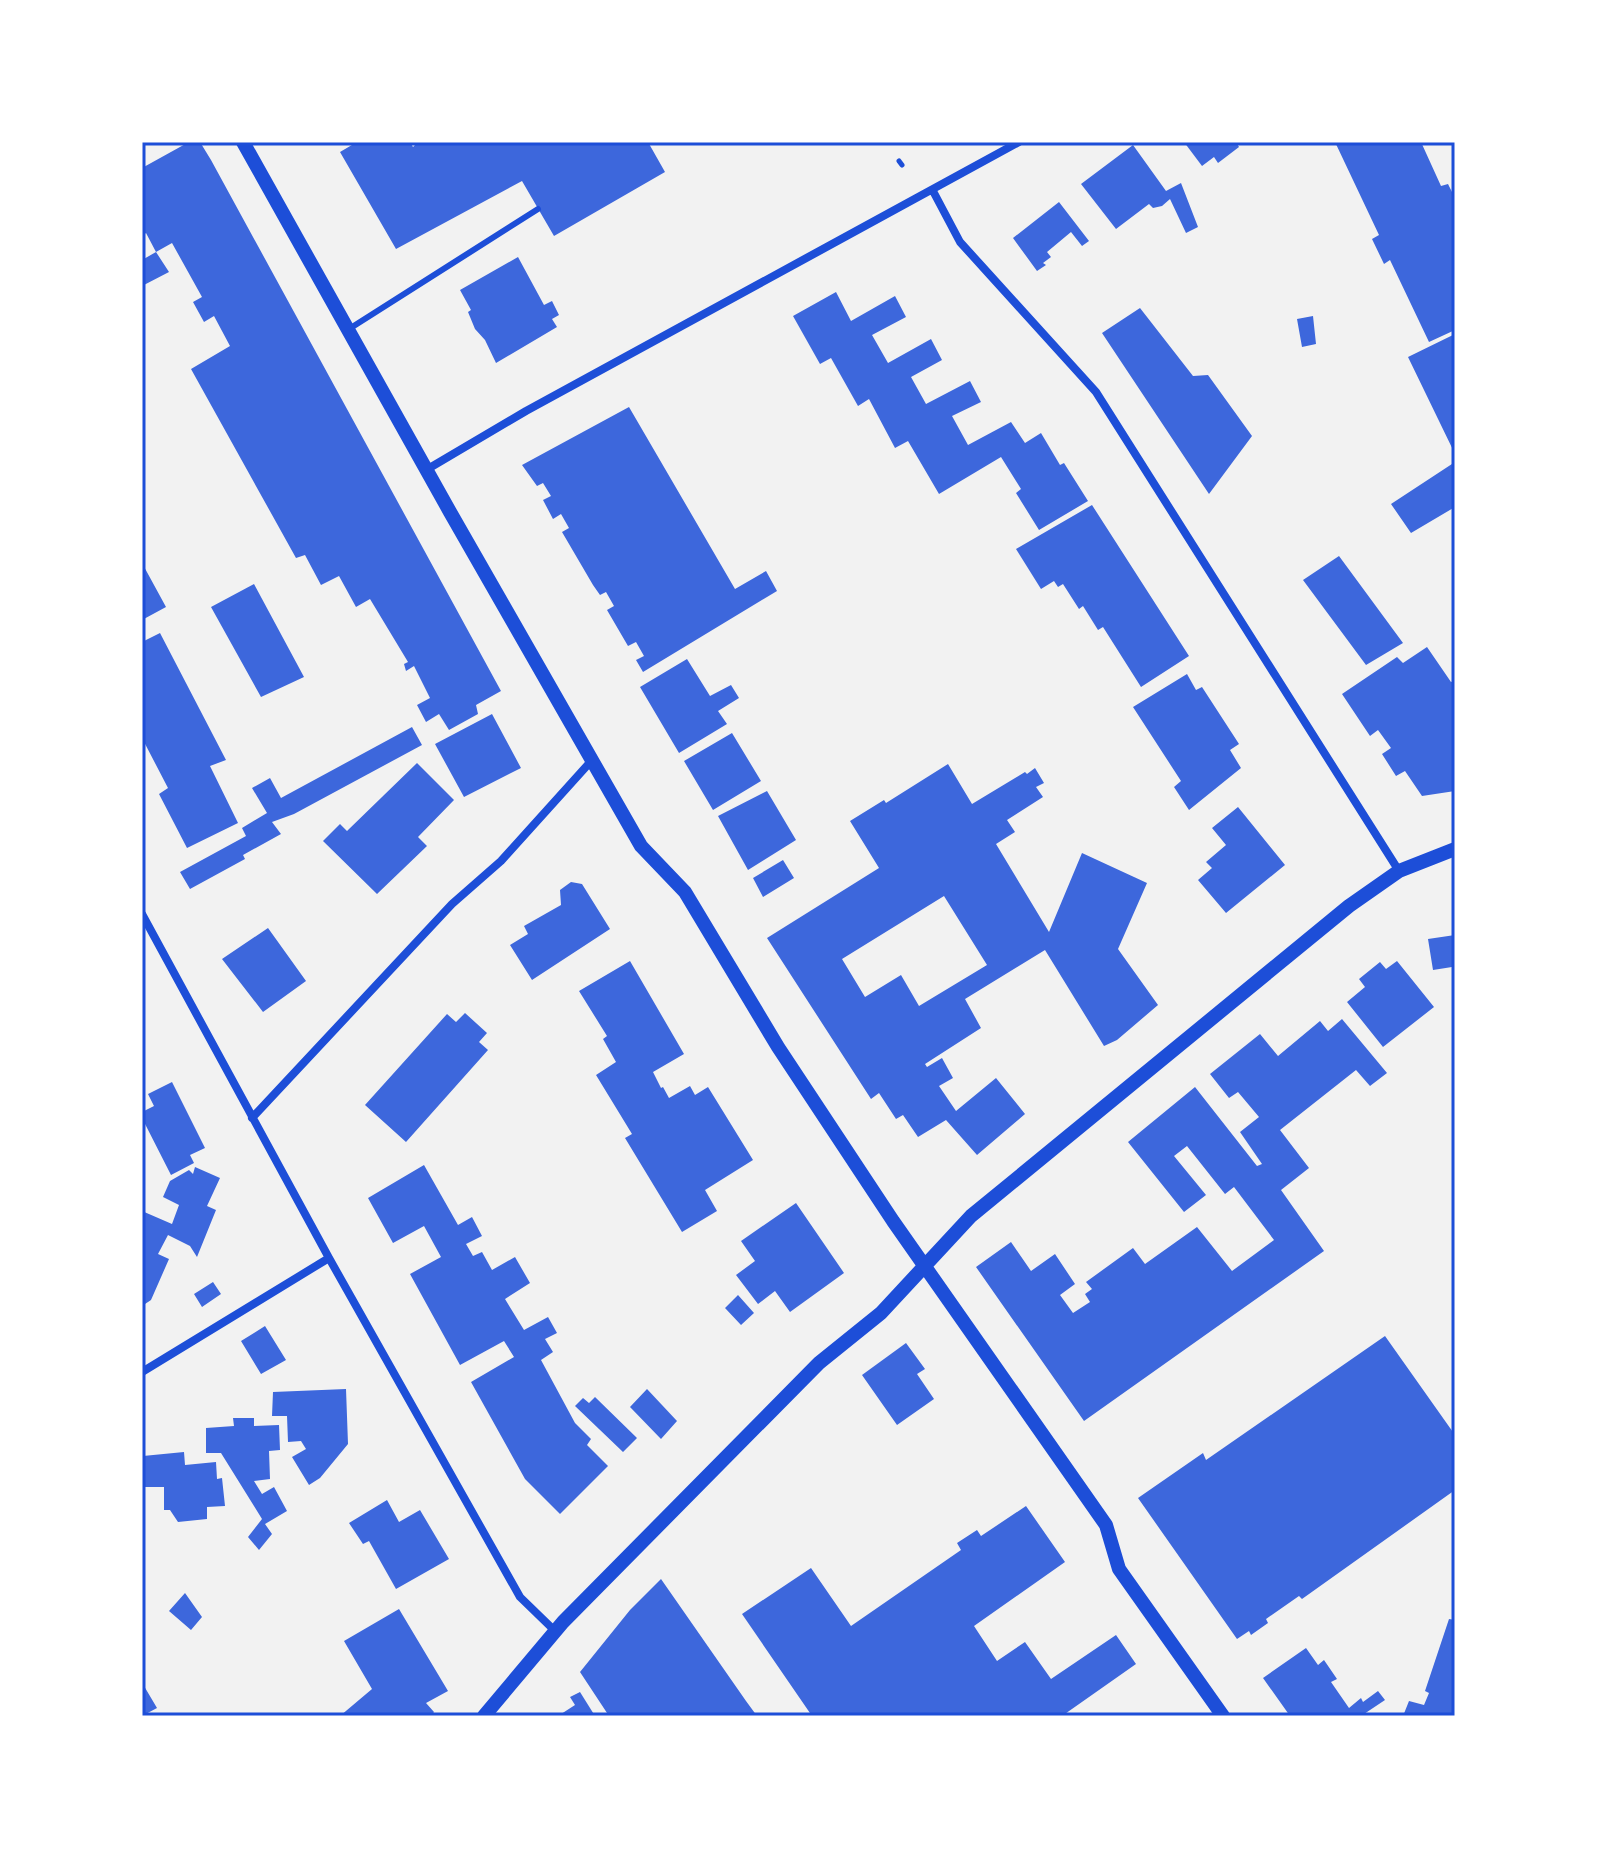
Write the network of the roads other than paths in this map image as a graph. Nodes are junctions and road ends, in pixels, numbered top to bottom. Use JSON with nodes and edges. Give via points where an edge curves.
{"nodes":[{"id":1,"x":243,"y":142,"type":"edge"},
{"id":2,"x":1019,"y":142,"type":"edge"},
{"id":3,"x":933,"y":191,"type":"junction"},
{"id":4,"x":538,"y":209,"type":"dead end"},
{"id":5,"x":348,"y":329,"type":"junction"},
{"id":6,"x":426,"y":470,"type":"junction"},
{"id":7,"x":593,"y":759,"type":"junction"},
{"id":8,"x":1455,"y":849,"type":"edge"},
{"id":9,"x":1399,"y":871,"type":"junction"},
{"id":10,"x":142,"y":914,"type":"edge"},
{"id":11,"x":252,"y":1118,"type":"junction"},
{"id":12,"x":329,"y":1258,"type":"junction"},
{"id":13,"x":923,"y":1266,"type":"junction"},
{"id":14,"x":142,"y":1372,"type":"edge"},
{"id":15,"x":555,"y":1631,"type":"junction"},
{"id":16,"x":484,"y":1716,"type":"edge"},
{"id":17,"x":1223,"y":1716,"type":"edge"}],
"edges":[{"from":1,"to":5,"type":"street"},
{"from":2,"to":3,"type":"street"},
{"from":3,"to":6,"type":"street"},
{"from":3,"to":9,"type":"street","via":[[960,242],[1096,392]]},
{"from":4,"to":5,"type":"lane"},
{"from":5,"to":6,"type":"street"},
{"from":6,"to":7,"type":"street"},
{"from":7,"to":11,"type":"street"},
{"from":7,"to":13,"type":"street","via":[[641,846],[685,892],[778,1047]]},
{"from":8,"to":9,"type":"street"},
{"from":9,"to":13,"type":"street","via":[[1349,906],[984,1206]]},
{"from":10,"to":11,"type":"street"},
{"from":11,"to":12,"type":"street"},
{"from":12,"to":14,"type":"street"},
{"from":12,"to":15,"type":"street","via":[[520,1597]]},
{"from":13,"to":15,"type":"street","via":[[881,1313],[819,1363]]},
{"from":13,"to":17,"type":"street","via":[[1106,1525],[1119,1569]]},
{"from":15,"to":16,"type":"street"}]}
